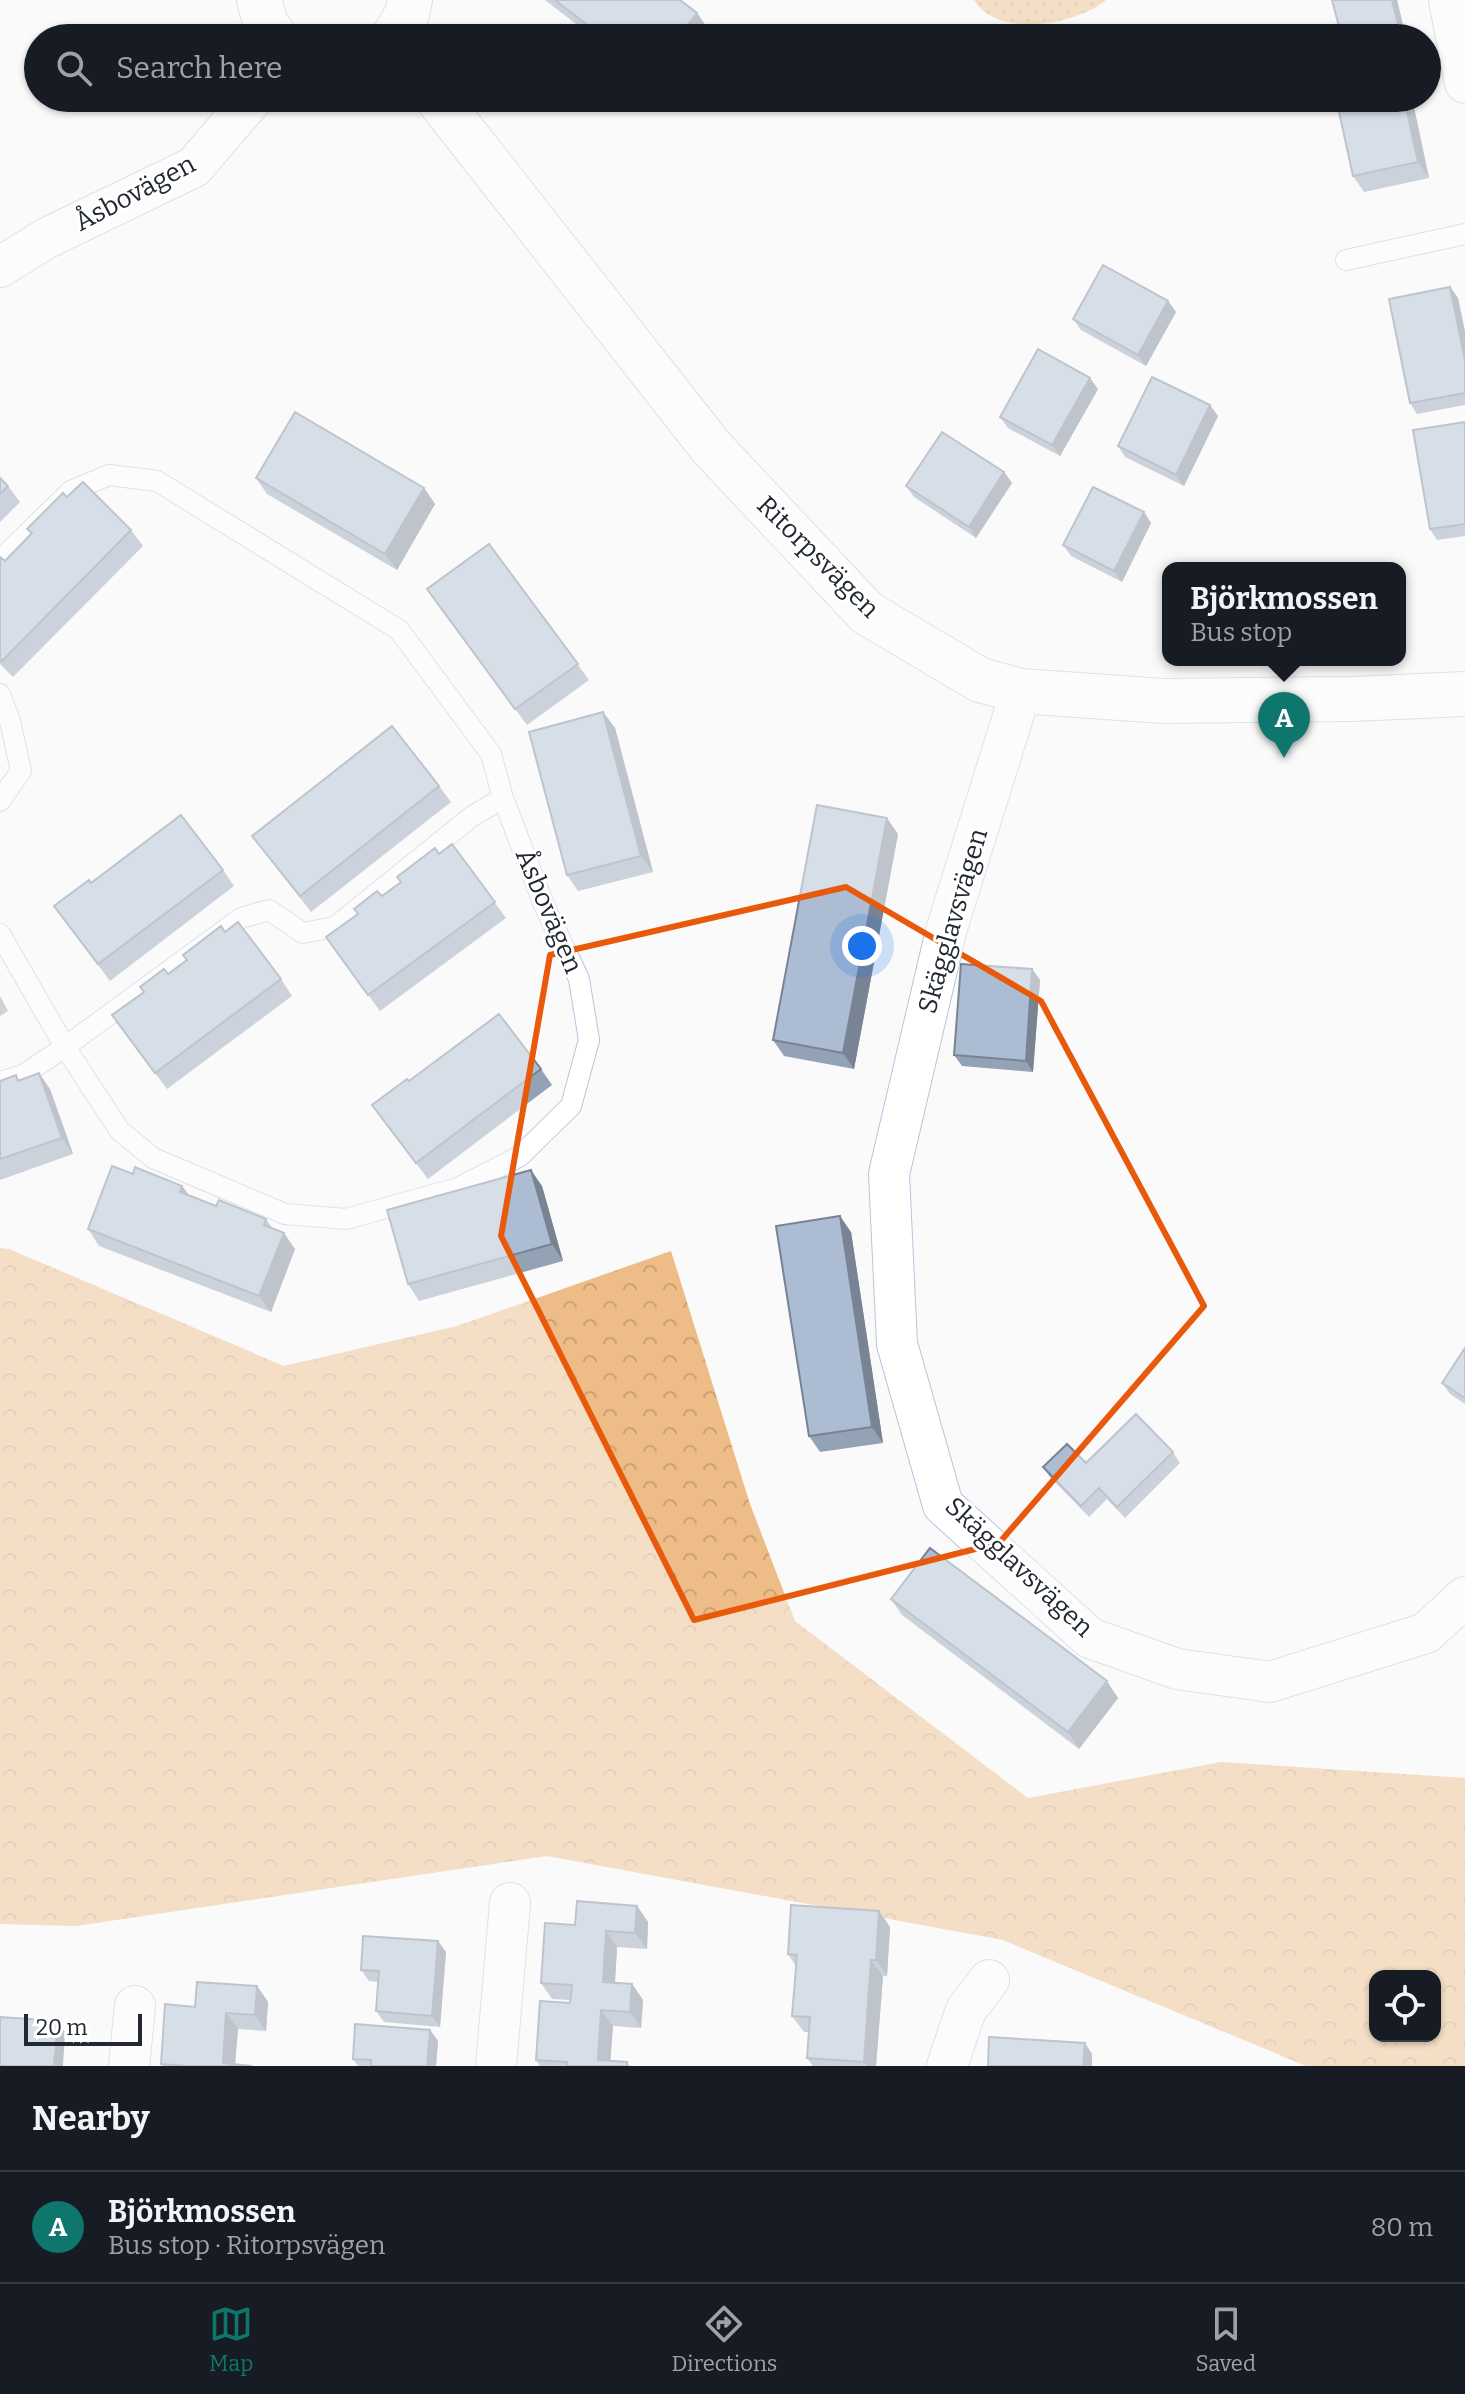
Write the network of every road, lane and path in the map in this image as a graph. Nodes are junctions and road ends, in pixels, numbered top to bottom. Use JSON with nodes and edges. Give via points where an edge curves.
{"nodes":[{"id":1,"x":259,"y":0,"type":"edge"},
{"id":2,"x":410,"y":0,"type":"edge"},
{"id":3,"x":1449,"y":0,"type":"edge"},
{"id":4,"x":266,"y":24,"type":"edge"},
{"id":5,"x":401,"y":24,"type":"edge"},
{"id":6,"x":1465,"y":83,"type":"edge"},
{"id":7,"x":241,"y":112,"type":"edge"},
{"id":8,"x":448,"y":112,"type":"edge"},
{"id":9,"x":1465,"y":234,"type":"edge"},
{"id":10,"x":1346,"y":260,"type":"dead end"},
{"id":11,"x":0,"y":267,"type":"edge"},
{"id":12,"x":0,"y":560,"type":"edge"},
{"id":13,"x":1021,"y":691,"type":"junction"},
{"id":14,"x":0,"y":694,"type":"edge"},
{"id":15,"x":1465,"y":694,"type":"edge"},
{"id":16,"x":503,"y":798,"type":"junction"},
{"id":17,"x":0,"y":801,"type":"edge"},
{"id":18,"x":0,"y":934,"type":"edge"},
{"id":19,"x":65,"y":1047,"type":"junction"},
{"id":20,"x":0,"y":1082,"type":"edge"},
{"id":21,"x":1465,"y":1597,"type":"edge"},
{"id":22,"x":510,"y":1903,"type":"dead end"},
{"id":23,"x":989,"y":1980,"type":"dead end"},
{"id":24,"x":135,"y":2006,"type":"dead end"},
{"id":25,"x":129,"y":2066,"type":"edge"},
{"id":26,"x":496,"y":2066,"type":"edge"},
{"id":27,"x":947,"y":2066,"type":"edge"}],
"edges":[{"from":1,"to":4,"type":"street"},
{"from":2,"to":5,"type":"street"},
{"from":3,"to":6,"type":"street"},
{"from":7,"to":11,"type":"street","name":"Åsbovägen","via":[[194,167],[47,238]]},
{"from":8,"to":13,"type":"street","name":"Ritorpsvägen","via":[[711,447],[867,613],[980,680]]},
{"from":9,"to":10,"type":"lane"},
{"from":12,"to":16,"type":"lane","name":"Åsbovägen","via":[[71,491],[109,475],[157,481],[399,630],[491,754]]},
{"from":13,"to":15,"type":"street","name":"Ritorpsvägen","via":[[1163,701]]},
{"from":13,"to":21,"type":"street","name":"Skägglavsvägen","via":[[946,931],[889,1174],[897,1344],[943,1505],[1090,1638],[1177,1669],[1270,1682],[1426,1633]]},
{"from":14,"to":17,"type":"lane","via":[[21,771]]},
{"from":16,"to":19,"type":"lane","via":[[471,817],[335,927],[303,933],[269,910],[241,918]]},
{"from":16,"to":19,"type":"lane","name":"Åsbovägen","via":[[579,979],[589,1040],[571,1106],[520,1156],[458,1188],[346,1219],[285,1214],[153,1158],[120,1131]]},
{"from":18,"to":19,"type":"lane","name":"Åsbovägen"},
{"from":19,"to":20,"type":"lane","via":[[23,1075]]},
{"from":22,"to":26,"type":"street"},
{"from":23,"to":27,"type":"street","via":[[966,2010]]},
{"from":24,"to":25,"type":"street"}]}
